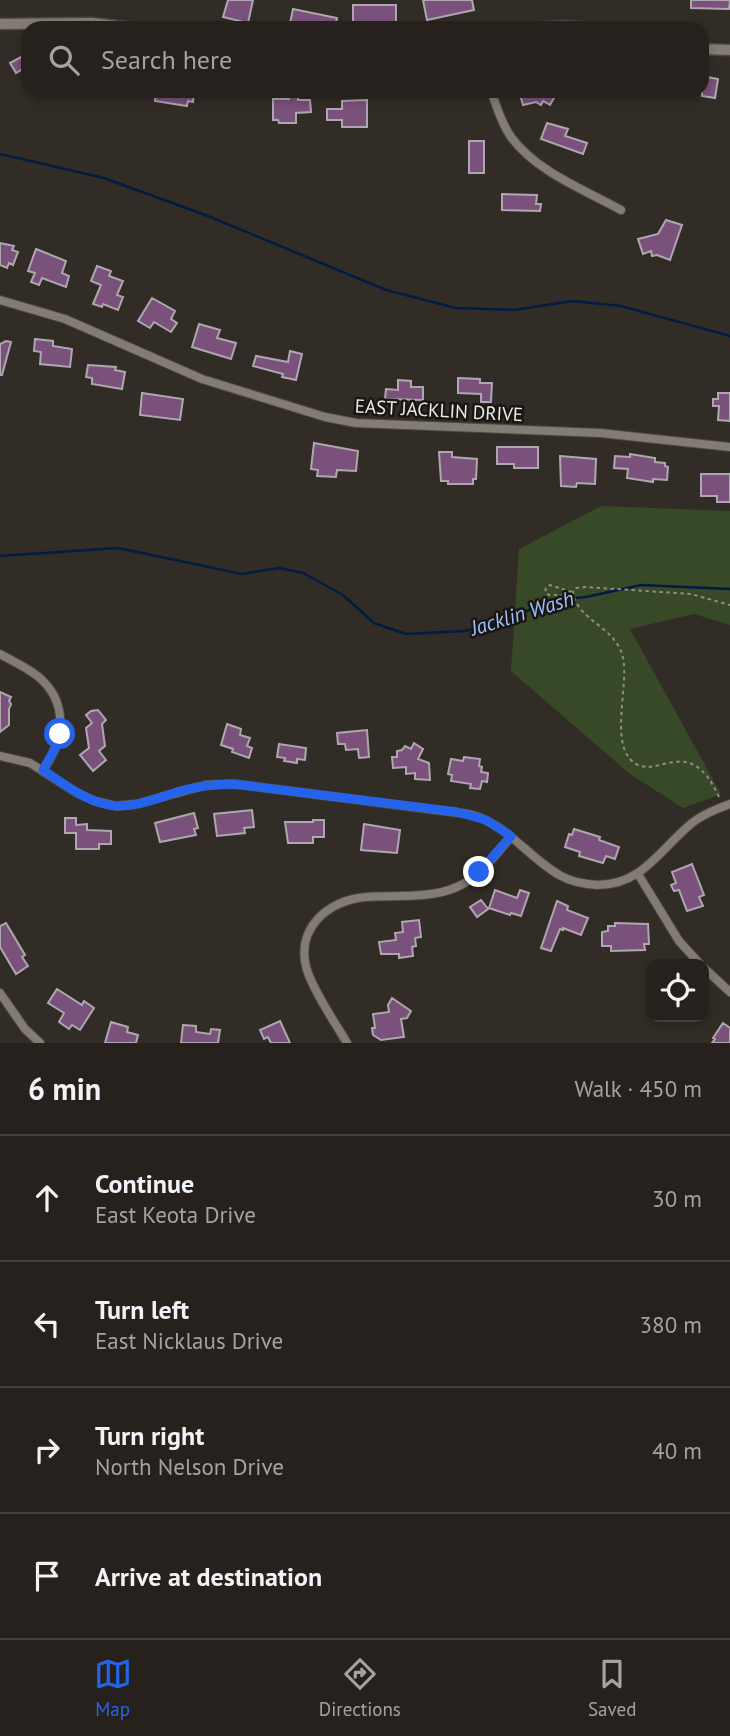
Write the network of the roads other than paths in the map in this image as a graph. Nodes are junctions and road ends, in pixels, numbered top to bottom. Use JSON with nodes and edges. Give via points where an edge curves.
{"nodes":[{"id":1,"x":0,"y":24,"type":"edge"},
{"id":2,"x":21,"y":24,"type":"edge"},
{"id":3,"x":709,"y":49,"type":"edge"},
{"id":4,"x":730,"y":50,"type":"edge"},
{"id":5,"x":494,"y":98,"type":"edge"},
{"id":6,"x":621,"y":210,"type":"dead end"},
{"id":7,"x":0,"y":300,"type":"edge"},
{"id":8,"x":730,"y":447,"type":"edge"},
{"id":9,"x":0,"y":654,"type":"edge"},
{"id":10,"x":0,"y":755,"type":"edge"},
{"id":11,"x":43,"y":770,"type":"junction"},
{"id":12,"x":728,"y":805,"type":"edge"},
{"id":13,"x":511,"y":836,"type":"junction"},
{"id":14,"x":638,"y":874,"type":"junction"},
{"id":15,"x":695,"y":959,"type":"edge"},
{"id":16,"x":709,"y":973,"type":"edge"},
{"id":17,"x":730,"y":992,"type":"edge"},
{"id":18,"x":0,"y":993,"type":"edge"},
{"id":19,"x":40,"y":1043,"type":"edge"},
{"id":20,"x":347,"y":1043,"type":"edge"}],
"edges":[{"from":1,"to":2,"type":"street"},
{"from":3,"to":4,"type":"street"},
{"from":5,"to":6,"type":"street","via":[[511,137],[528,155]]},
{"from":7,"to":8,"type":"street","name":"EAST JACKLIN DRIVE","via":[[65,318],[202,379],[356,423],[600,433]]},
{"from":9,"to":11,"type":"street","via":[[42,680],[58,703],[60,734]]},
{"from":10,"to":11,"type":"street"},
{"from":11,"to":13,"type":"street","via":[[77,793],[116,806],[206,785],[234,784],[457,812],[486,820]]},
{"from":12,"to":14,"type":"street","via":[[692,823]]},
{"from":13,"to":14,"type":"street","via":[[544,865],[573,882],[602,885]]},
{"from":13,"to":20,"type":"street","via":[[479,872],[455,888],[350,899],[329,907],[318,918],[307,940],[307,968]]},
{"from":14,"to":15,"type":"street","via":[[679,941]]},
{"from":16,"to":17,"type":"street"},
{"from":18,"to":19,"type":"street"}]}
